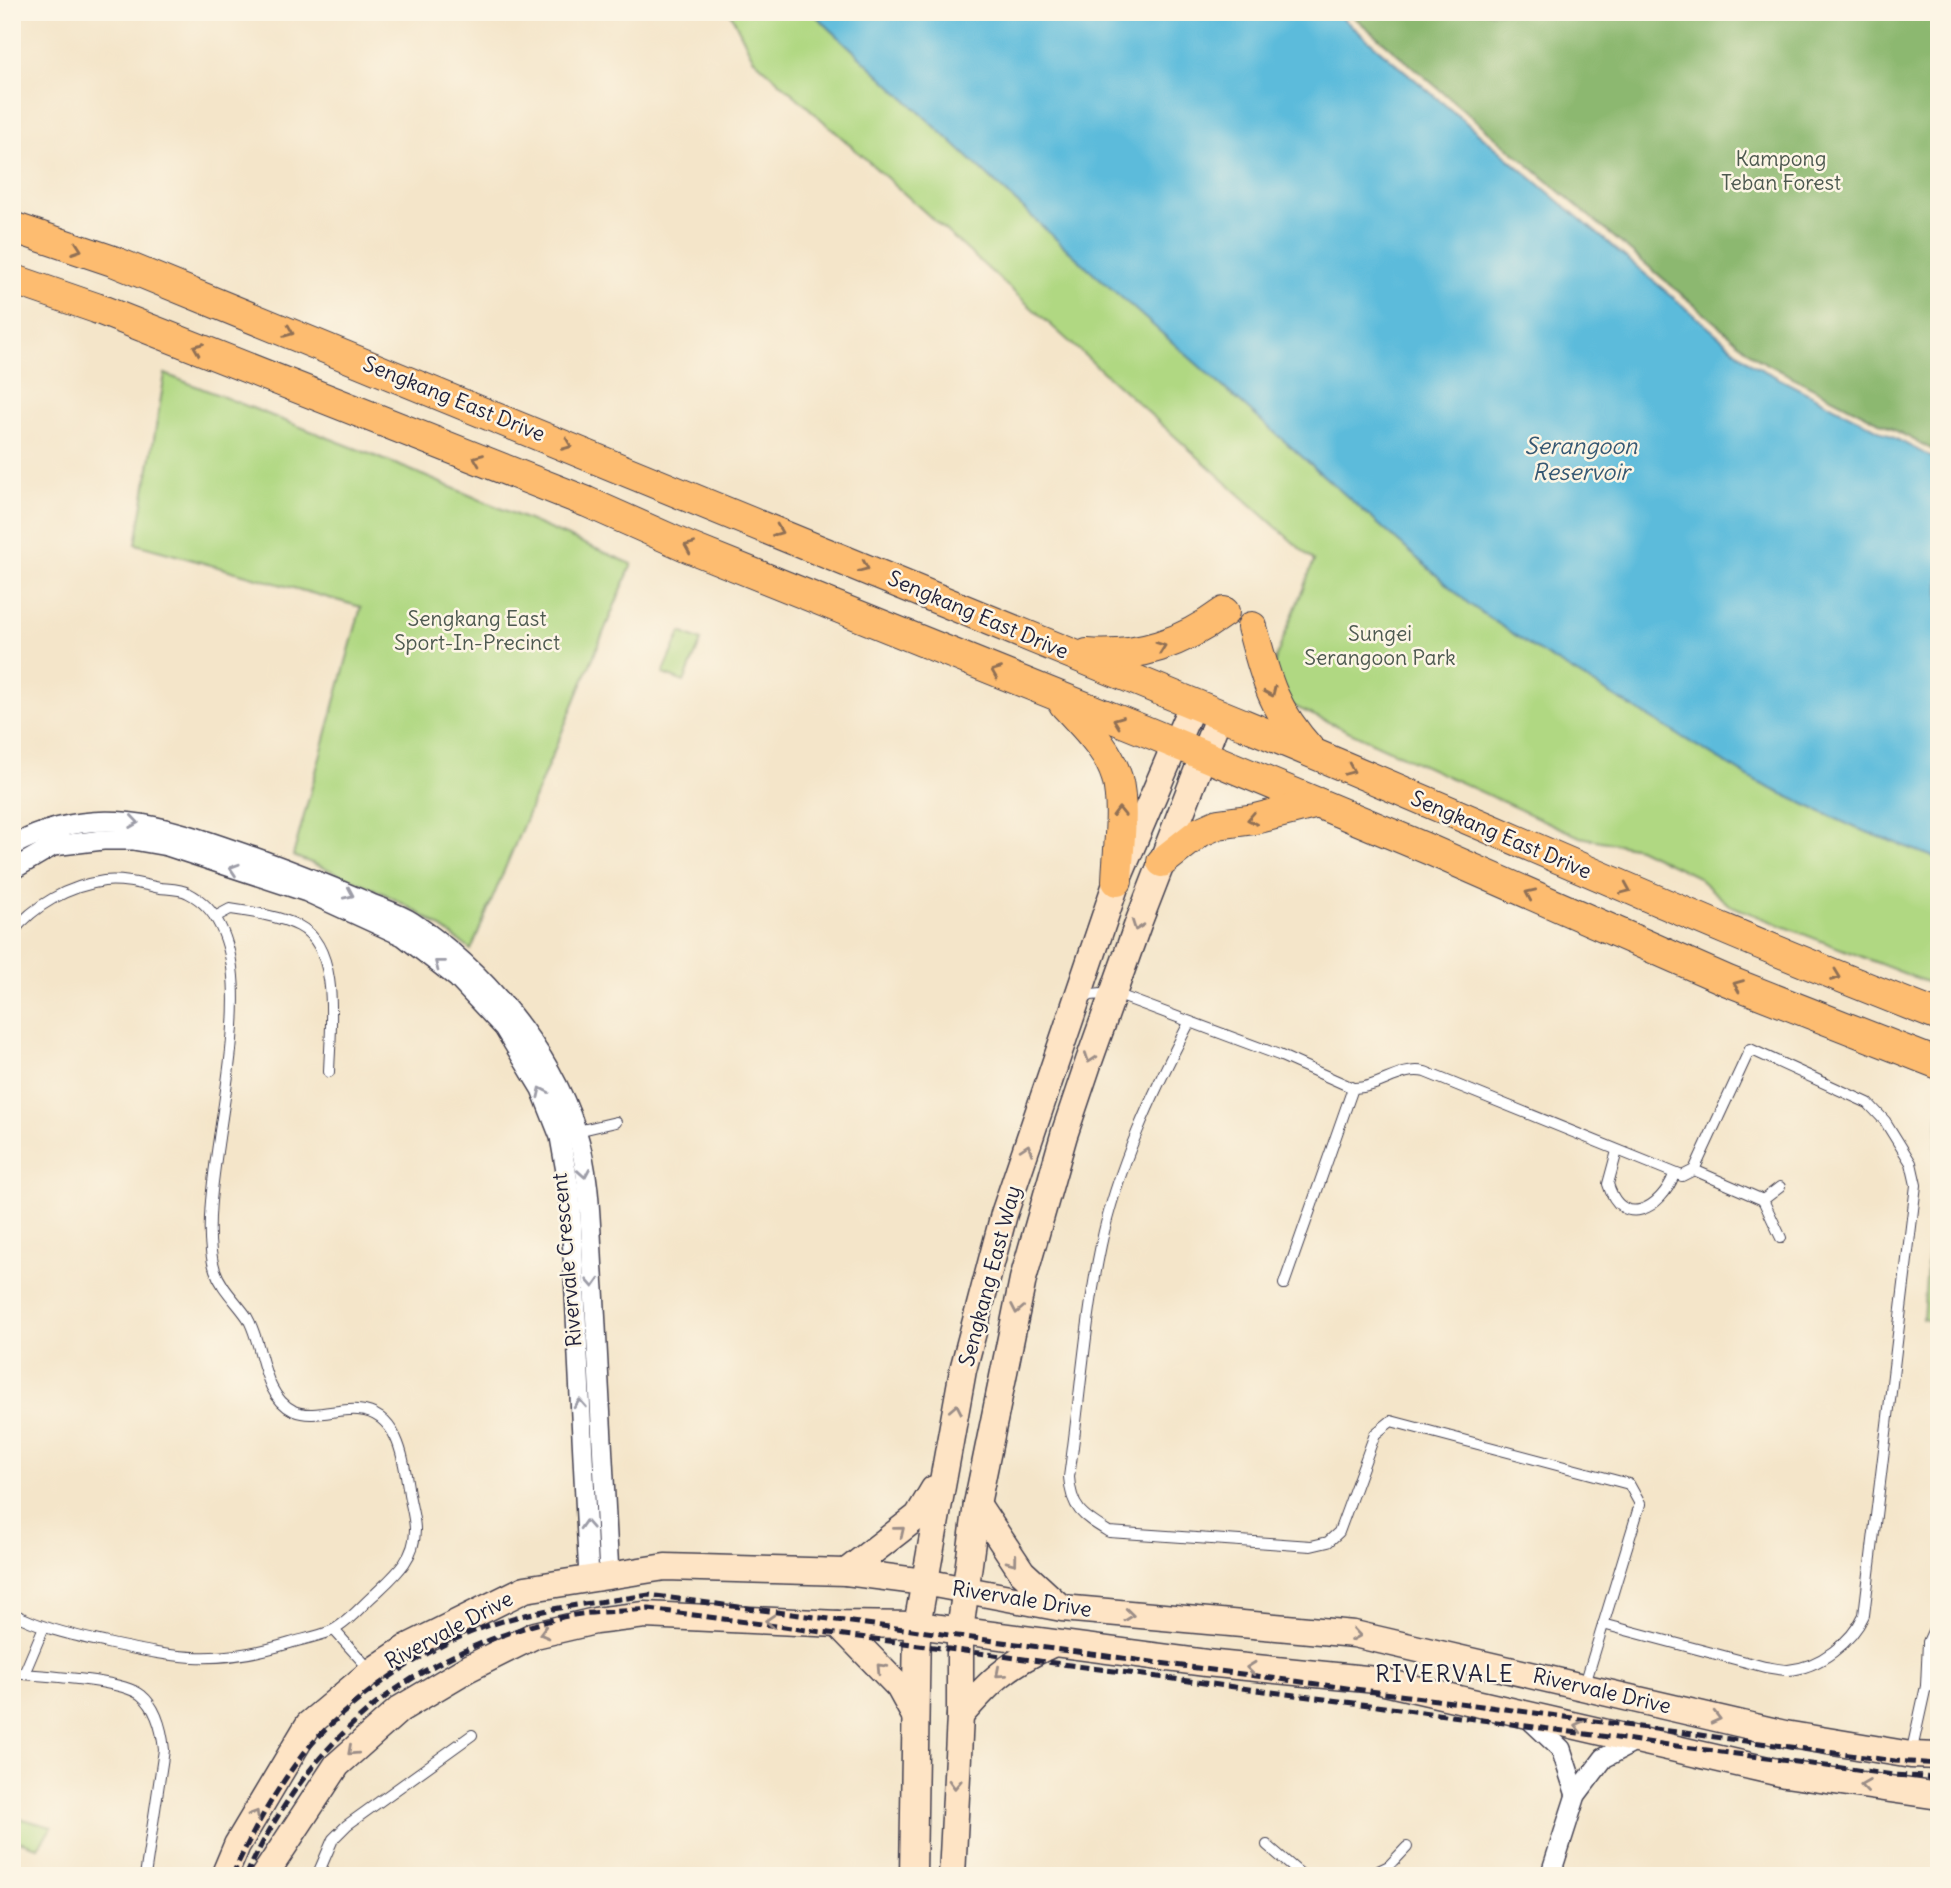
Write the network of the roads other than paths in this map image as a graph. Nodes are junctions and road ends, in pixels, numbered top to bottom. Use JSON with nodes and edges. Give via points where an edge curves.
{"nodes":[{"id":1,"x":12,"y":227,"type":"edge"},
{"id":2,"x":12,"y":279,"type":"edge"},
{"id":3,"x":1224,"y":612,"type":"dead end"},
{"id":4,"x":1252,"y":627,"type":"dead end"},
{"id":5,"x":1070,"y":653,"type":"junction"},
{"id":6,"x":1059,"y":698,"type":"junction"},
{"id":7,"x":1205,"y":710,"type":"junction"},
{"id":8,"x":1190,"y":750,"type":"junction"},
{"id":9,"x":1314,"y":754,"type":"junction"},
{"id":10,"x":1318,"y":803,"type":"junction"},
{"id":11,"x":12,"y":846,"type":"edge"},
{"id":12,"x":1162,"y":862,"type":"junction"},
{"id":13,"x":12,"y":870,"type":"edge"},
{"id":14,"x":1117,"y":881,"type":"junction"},
{"id":15,"x":215,"y":917,"type":"junction"},
{"id":16,"x":12,"y":933,"type":"edge"},
{"id":17,"x":1113,"y":993,"type":"junction"},
{"id":18,"x":1076,"y":1004,"type":"junction"},
{"id":19,"x":1939,"y":1016,"type":"edge"},
{"id":20,"x":1189,"y":1023,"type":"junction"},
{"id":21,"x":524,"y":1047,"type":"junction"},
{"id":22,"x":1939,"y":1064,"type":"edge"},
{"id":23,"x":329,"y":1072,"type":"dead end"},
{"id":24,"x":1353,"y":1088,"type":"junction"},
{"id":25,"x":615,"y":1122,"type":"dead end"},
{"id":26,"x":568,"y":1134,"type":"junction"},
{"id":27,"x":1616,"y":1151,"type":"junction"},
{"id":28,"x":1694,"y":1170,"type":"junction"},
{"id":29,"x":1674,"y":1175,"type":"junction"},
{"id":30,"x":1780,"y":1187,"type":"dead end"},
{"id":31,"x":1763,"y":1200,"type":"junction"},
{"id":32,"x":1781,"y":1238,"type":"dead end"},
{"id":33,"x":1284,"y":1284,"type":"dead end"},
{"id":34,"x":943,"y":1476,"type":"junction"},
{"id":35,"x":977,"y":1504,"type":"junction"},
{"id":36,"x":846,"y":1572,"type":"junction"},
{"id":37,"x":599,"y":1576,"type":"junction"},
{"id":38,"x":924,"y":1582,"type":"junction"},
{"id":39,"x":965,"y":1590,"type":"junction"},
{"id":40,"x":1062,"y":1608,"type":"junction"},
{"id":41,"x":12,"y":1613,"type":"edge"},
{"id":42,"x":1939,"y":1618,"type":"edge"},
{"id":43,"x":1603,"y":1624,"type":"junction"},
{"id":44,"x":838,"y":1625,"type":"junction"},
{"id":45,"x":917,"y":1625,"type":"junction"},
{"id":46,"x":43,"y":1629,"type":"junction"},
{"id":47,"x":334,"y":1630,"type":"junction"},
{"id":48,"x":960,"y":1631,"type":"junction"},
{"id":49,"x":1052,"y":1644,"type":"junction"},
{"id":50,"x":372,"y":1672,"type":"junction"},
{"id":51,"x":12,"y":1673,"type":"edge"},
{"id":52,"x":24,"y":1674,"type":"junction"},
{"id":53,"x":1584,"y":1686,"type":"junction"},
{"id":54,"x":1926,"y":1686,"type":"junction"},
{"id":55,"x":1939,"y":1687,"type":"edge"},
{"id":56,"x":1521,"y":1712,"type":"junction"},
{"id":57,"x":960,"y":1716,"type":"junction"},
{"id":58,"x":916,"y":1717,"type":"junction"},
{"id":59,"x":472,"y":1735,"type":"dead end"},
{"id":60,"x":1638,"y":1740,"type":"junction"},
{"id":61,"x":1911,"y":1755,"type":"junction"},
{"id":62,"x":1939,"y":1756,"type":"edge"},
{"id":63,"x":1576,"y":1795,"type":"junction"},
{"id":64,"x":1939,"y":1796,"type":"edge"},
{"id":65,"x":1266,"y":1845,"type":"dead end"},
{"id":66,"x":1407,"y":1847,"type":"dead end"},
{"id":67,"x":145,"y":1876,"type":"edge"},
{"id":68,"x":224,"y":1876,"type":"edge"},
{"id":69,"x":264,"y":1876,"type":"edge"},
{"id":70,"x":317,"y":1876,"type":"edge"},
{"id":71,"x":913,"y":1876,"type":"edge"},
{"id":72,"x":951,"y":1876,"type":"edge"},
{"id":73,"x":1303,"y":1876,"type":"edge"},
{"id":74,"x":1349,"y":1876,"type":"edge"},
{"id":75,"x":1366,"y":1876,"type":"edge"},
{"id":76,"x":1550,"y":1876,"type":"edge"}],
"edges":[{"from":1,"to":5,"type":"main road","name":"Sengkang East Drive","one_way":true,"via":[[113,261]]},
{"from":6,"to":2,"type":"main road","name":"Sengkang East Drive","one_way":true,"via":[[587,502]]},
{"from":5,"to":3,"type":"main road","one_way":true,"via":[[1117,656],[1149,651],[1201,629]]},
{"from":4,"to":9,"type":"main road","one_way":true,"via":[[1268,690],[1290,728]]},
{"from":5,"to":7,"type":"main road","name":"Sengkang East Drive"},
{"from":8,"to":6,"type":"main road","name":"Sengkang East Drive","one_way":true},
{"from":14,"to":6,"type":"main road","one_way":true,"via":[[1117,778],[1099,741]]},
{"from":7,"to":8,"type":"street","name":"Sengkang East Way"},
{"from":7,"to":9,"type":"main road","name":"Sengkang East Drive"},
{"from":8,"to":10,"type":"main road","name":"Sengkang East Drive"},
{"from":8,"to":12,"type":"street","name":"Sengkang East Way"},
{"from":8,"to":14,"type":"street","name":"Sengkang East Way"},
{"from":9,"to":19,"type":"main road","name":"Sengkang East Drive","one_way":true,"via":[[1748,941]]},
{"from":10,"to":12,"type":"main road","one_way":true,"via":[[1218,824]]},
{"from":22,"to":10,"type":"main road","name":"Sengkang East Drive","one_way":true,"via":[[1728,981]]},
{"from":11,"to":21,"type":"street","name":"Rivervale Crescent","one_way":true,"via":[[66,824],[122,820],[178,831],[310,877],[411,921],[514,1017]]},
{"from":12,"to":17,"type":"street","name":"Sengkang East Way","one_way":true},
{"from":21,"to":13,"type":"street","name":"Rivervale Crescent","one_way":true,"via":[[457,978],[402,936],[307,892],[167,846],[133,841],[52,846]]},
{"from":14,"to":18,"type":"street","name":"Sengkang East Way"},
{"from":15,"to":16,"type":"lane","via":[[187,892],[106,881],[44,902]]},
{"from":15,"to":23,"type":"lane","via":[[230,909],[300,926],[320,947],[331,985]]},
{"from":15,"to":47,"type":"lane","via":[[226,936],[234,1023],[207,1225],[216,1274],[254,1332],[265,1372],[279,1397],[294,1410],[359,1409],[387,1424],[400,1442],[413,1516],[413,1548],[406,1564]]},
{"from":17,"to":18,"type":"lane","via":[[1091,995]]},
{"from":17,"to":20,"type":"lane"},
{"from":17,"to":35,"type":"street","name":"Sengkang East Way","one_way":true,"via":[[1064,1135],[1030,1254]]},
{"from":34,"to":18,"type":"street","name":"Sengkang East Way","one_way":true,"via":[[963,1370],[1004,1214]]},
{"from":20,"to":24,"type":"lane"},
{"from":20,"to":43,"type":"lane","via":[[1163,1073],[1116,1190],[1101,1245],[1069,1477],[1070,1496],[1078,1510],[1109,1532],[1311,1546],[1328,1542],[1339,1532],[1375,1434],[1391,1421],[1629,1484],[1640,1504]]},
{"from":21,"to":26,"type":"street","name":"Rivervale Crescent","via":[[551,1075]]},
{"from":24,"to":27,"type":"lane","via":[[1364,1089],[1415,1069]]},
{"from":24,"to":33,"type":"lane"},
{"from":25,"to":26,"type":"lane"},
{"from":26,"to":37,"type":"street","name":"Rivervale Crescent","via":[[580,1216]]},
{"from":27,"to":29,"type":"lane"},
{"from":27,"to":29,"type":"lane","via":[[1608,1184],[1618,1204],[1632,1210],[1644,1211],[1656,1204]]},
{"from":28,"to":29,"type":"lane"},
{"from":28,"to":31,"type":"lane"},
{"from":28,"to":43,"type":"lane","via":[[1750,1049],[1868,1103],[1911,1163],[1916,1185],[1864,1615],[1849,1640],[1810,1665],[1788,1670]]},
{"from":30,"to":31,"type":"lane"},
{"from":31,"to":32,"type":"lane"},
{"from":36,"to":34,"type":"street","one_way":true,"via":[[918,1516]]},
{"from":34,"to":38,"type":"street","name":"Sengkang East Way"},
{"from":35,"to":39,"type":"street","name":"Sengkang East Way"},
{"from":35,"to":40,"type":"street","one_way":true,"via":[[1022,1572]]},
{"from":36,"to":37,"type":"street","name":"Rivervale Drive","via":[[665,1567]]},
{"from":36,"to":38,"type":"street","name":"Rivervale Drive"},
{"from":37,"to":50,"type":"street","name":"Rivervale Drive","via":[[525,1589],[408,1647]]},
{"from":38,"to":39,"type":"street","name":"Rivervale Drive"},
{"from":38,"to":45,"type":"street","name":"Sengkang East Way"},
{"from":39,"to":40,"type":"street","name":"Rivervale Drive"},
{"from":39,"to":48,"type":"street","name":"Sengkang East Way"},
{"from":40,"to":53,"type":"street","name":"Rivervale Drive","one_way":true,"via":[[1354,1634]]},
{"from":41,"to":46,"type":"lane"},
{"from":42,"to":54,"type":"lane","via":[[1928,1642]]},
{"from":43,"to":53,"type":"lane"},
{"from":44,"to":45,"type":"street","name":"Rivervale Drive"},
{"from":58,"to":44,"type":"street","one_way":true,"via":[[899,1687]]},
{"from":44,"to":69,"type":"street","name":"Rivervale Drive","one_way":true,"via":[[645,1615],[536,1635],[467,1669],[389,1718],[337,1765]]},
{"from":45,"to":48,"type":"street","name":"Rivervale Drive"},
{"from":45,"to":58,"type":"street","name":"Sengkang East Way"},
{"from":46,"to":47,"type":"lane","via":[[194,1658],[247,1656]]},
{"from":46,"to":52,"type":"lane"},
{"from":47,"to":50,"type":"lane"},
{"from":48,"to":49,"type":"street","name":"Rivervale Drive"},
{"from":48,"to":57,"type":"street","name":"Sengkang East Way"},
{"from":56,"to":49,"type":"street","name":"Rivervale Drive","one_way":true,"via":[[1376,1680]]},
{"from":49,"to":57,"type":"street","one_way":true,"via":[[1014,1661]]},
{"from":68,"to":50,"type":"street","name":"Rivervale Drive","one_way":true,"via":[[237,1845],[309,1724]]},
{"from":51,"to":52,"type":"lane"},
{"from":52,"to":67,"type":"lane","via":[[119,1685],[140,1694],[150,1705],[164,1749]]},
{"from":53,"to":61,"type":"street","name":"Rivervale Drive","one_way":true,"via":[[1785,1734]]},
{"from":54,"to":55,"type":"lane"},
{"from":54,"to":61,"type":"lane"},
{"from":60,"to":56,"type":"street","name":"Rivervale Drive","one_way":true},
{"from":56,"to":63,"type":"street","via":[[1561,1749]]},
{"from":57,"to":72,"type":"street","name":"Sengkang East Way","one_way":true},
{"from":58,"to":71,"type":"street","name":"Sengkang East Way"},
{"from":59,"to":70,"type":"lane","via":[[347,1825],[333,1839]]},
{"from":60,"to":63,"type":"street","via":[[1604,1758]]},
{"from":64,"to":60,"type":"street","name":"Rivervale Drive","one_way":true,"via":[[1785,1774]]},
{"from":61,"to":62,"type":"street","name":"Rivervale Drive"},
{"from":63,"to":76,"type":"street"},
{"from":65,"to":73,"type":"lane"},
{"from":66,"to":75,"type":"lane","via":[[1389,1866]]},
{"from":74,"to":75,"type":"lane"}]}
